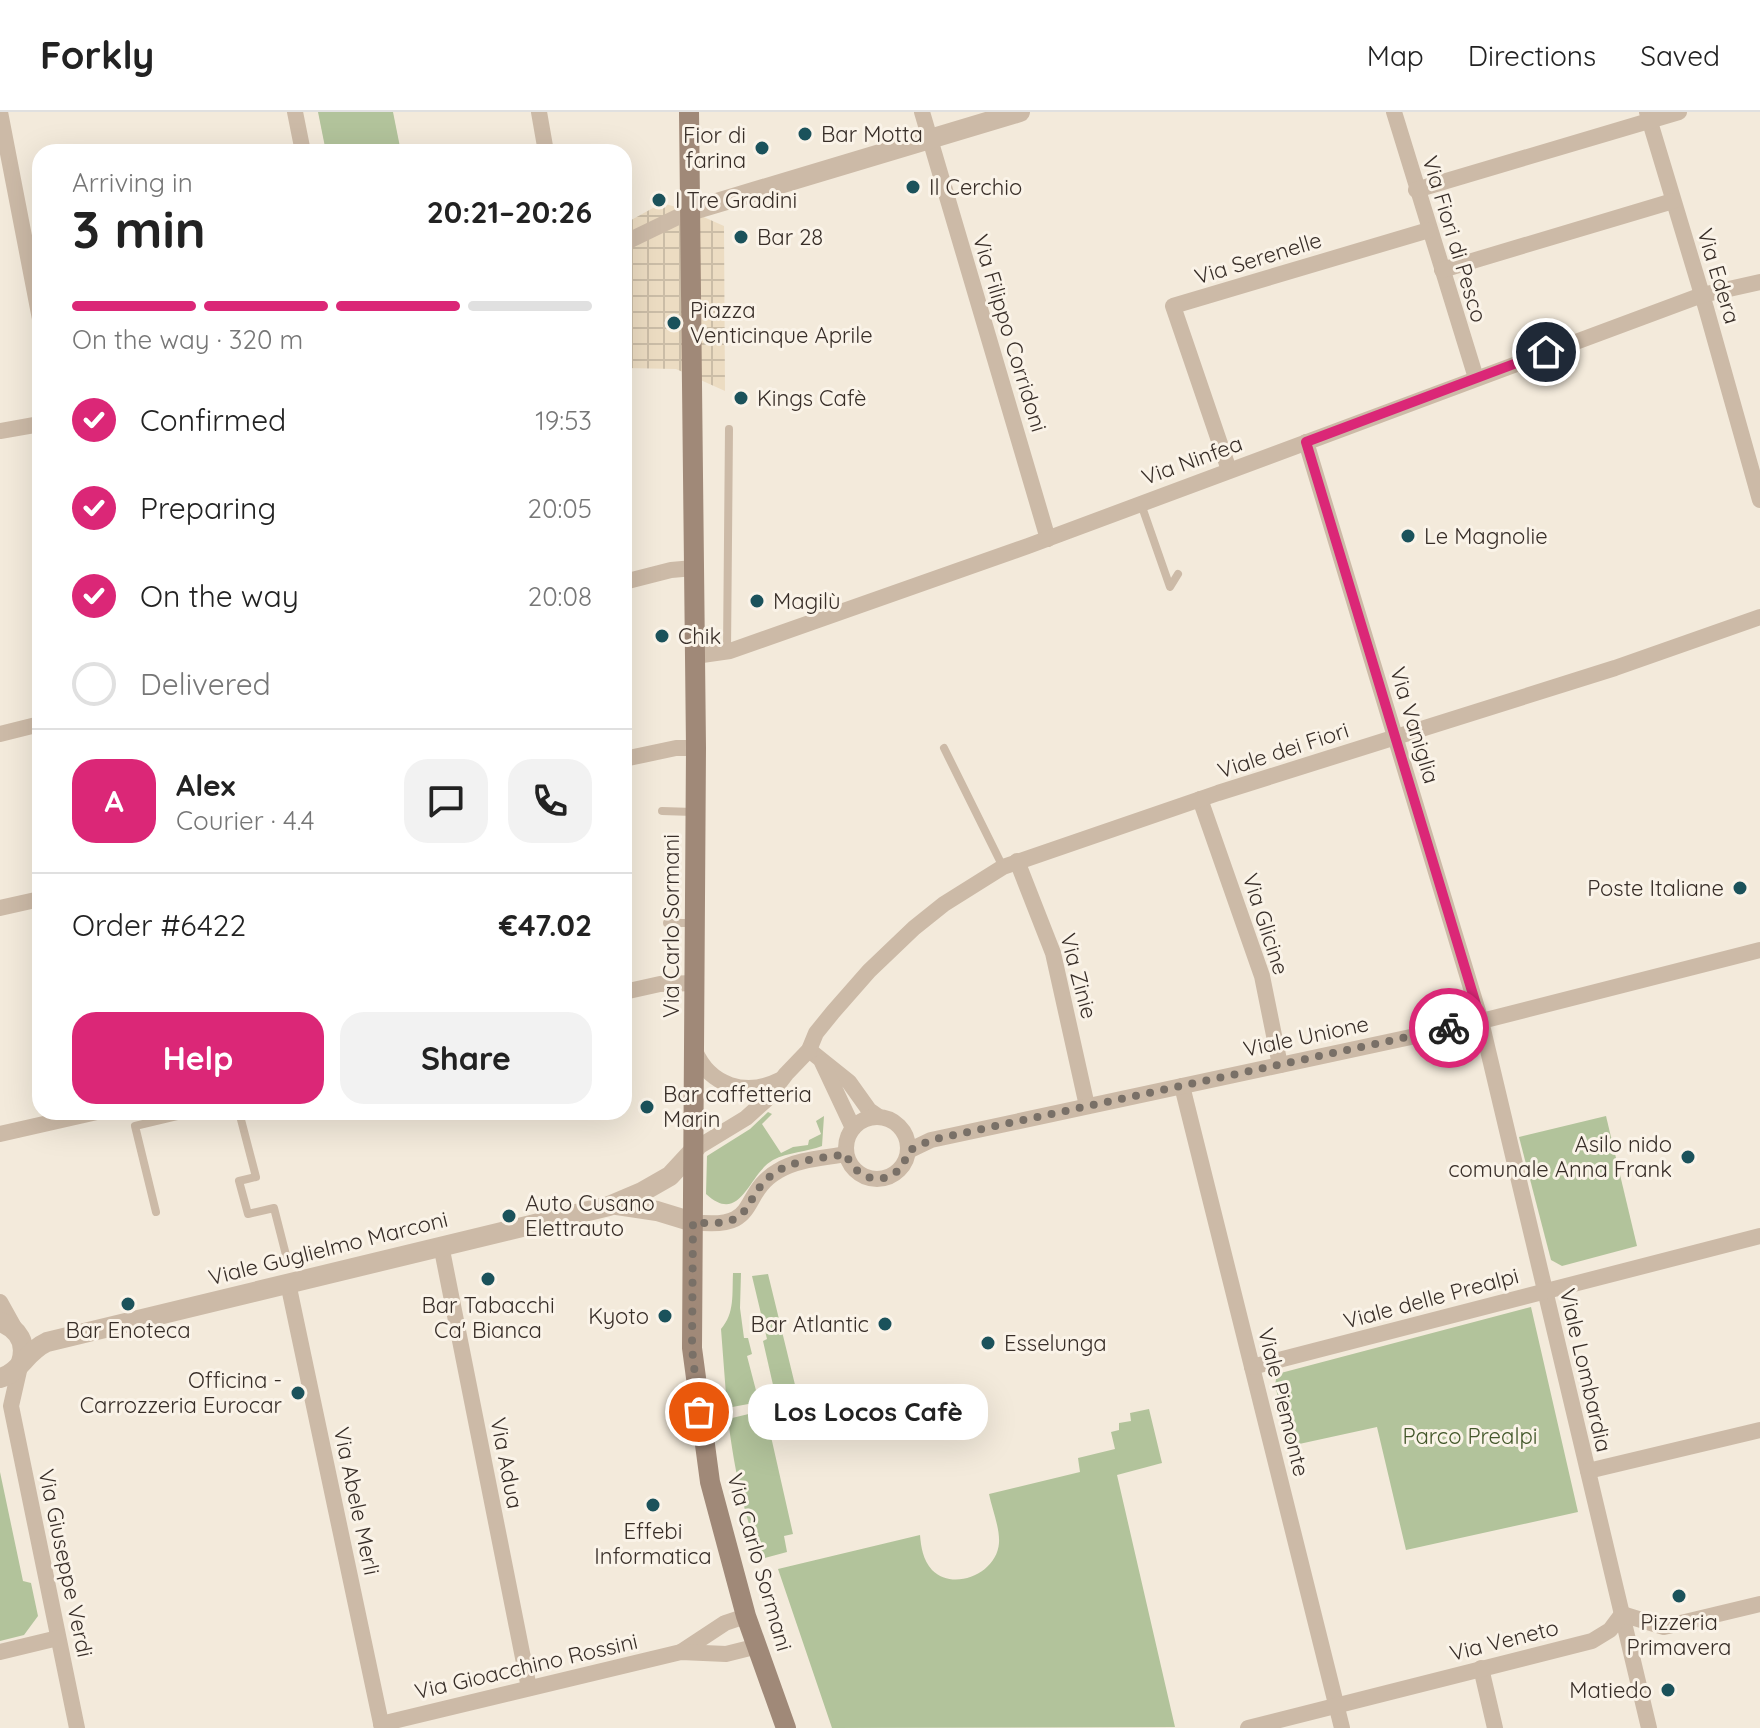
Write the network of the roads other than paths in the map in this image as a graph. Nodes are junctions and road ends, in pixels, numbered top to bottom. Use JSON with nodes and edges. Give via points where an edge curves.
{"nodes":[{"id":1,"x":0,"y":112,"type":"edge"},
{"id":2,"x":295,"y":112,"type":"edge"},
{"id":3,"x":539,"y":112,"type":"edge"},
{"id":4,"x":689,"y":112,"type":"edge"},
{"id":5,"x":922,"y":112,"type":"edge"},
{"id":6,"x":1020,"y":112,"type":"edge"},
{"id":7,"x":1394,"y":112,"type":"edge"},
{"id":8,"x":1679,"y":112,"type":"edge"},
{"id":9,"x":1648,"y":116,"type":"edge"},
{"id":10,"x":928,"y":139,"type":"junction"},
{"id":11,"x":301,"y":144,"type":"edge"},
{"id":12,"x":545,"y":144,"type":"edge"},
{"id":13,"x":1416,"y":190,"type":"junction"},
{"id":14,"x":1673,"y":201,"type":"junction"},
{"id":15,"x":690,"y":211,"type":"junction"},
{"id":16,"x":1429,"y":230,"type":"junction"},
{"id":17,"x":632,"y":239,"type":"edge"},
{"id":18,"x":1442,"y":270,"type":"junction"},
{"id":19,"x":32,"y":278,"type":"edge"},
{"id":20,"x":1760,"y":282,"type":"edge"},
{"id":21,"x":1702,"y":295,"type":"junction"},
{"id":22,"x":1476,"y":378,"type":"junction"},
{"id":23,"x":32,"y":425,"type":"edge"},
{"id":24,"x":729,"y":429,"type":"dead end"},
{"id":25,"x":0,"y":431,"type":"edge"},
{"id":26,"x":1306,"y":442,"type":"junction"},
{"id":27,"x":1229,"y":470,"type":"junction"},
{"id":28,"x":1760,"y":500,"type":"edge"},
{"id":29,"x":1141,"y":503,"type":"junction"},
{"id":30,"x":1048,"y":539,"type":"junction"},
{"id":31,"x":694,"y":568,"type":"junction"},
{"id":32,"x":1178,"y":574,"type":"dead end"},
{"id":33,"x":632,"y":580,"type":"edge"},
{"id":34,"x":1760,"y":617,"type":"edge"},
{"id":35,"x":727,"y":652,"type":"junction"},
{"id":36,"x":695,"y":656,"type":"junction"},
{"id":37,"x":32,"y":726,"type":"edge"},
{"id":38,"x":0,"y":734,"type":"edge"},
{"id":39,"x":1395,"y":737,"type":"junction"},
{"id":40,"x":696,"y":748,"type":"junction"},
{"id":41,"x":944,"y":748,"type":"dead end"},
{"id":42,"x":632,"y":757,"type":"edge"},
{"id":43,"x":1200,"y":799,"type":"junction"},
{"id":44,"x":662,"y":811,"type":"dead end"},
{"id":45,"x":695,"y":812,"type":"junction"},
{"id":46,"x":1010,"y":864,"type":"junction"},
{"id":47,"x":32,"y":901,"type":"edge"},
{"id":48,"x":0,"y":908,"type":"edge"},
{"id":49,"x":667,"y":923,"type":"dead end"},
{"id":50,"x":695,"y":923,"type":"junction"},
{"id":51,"x":1760,"y":950,"type":"edge"},
{"id":52,"x":696,"y":983,"type":"junction"},
{"id":53,"x":632,"y":990,"type":"edge"},
{"id":54,"x":1481,"y":1021,"type":"junction"},
{"id":55,"x":695,"y":1051,"type":"junction"},
{"id":56,"x":815,"y":1056,"type":"junction"},
{"id":57,"x":1280,"y":1065,"type":"junction"},
{"id":58,"x":781,"y":1079,"type":"junction"},
{"id":59,"x":1182,"y":1086,"type":"junction"},
{"id":60,"x":1087,"y":1106,"type":"junction"},
{"id":61,"x":879,"y":1117,"type":"junction"},
{"id":62,"x":62,"y":1120,"type":"edge"},
{"id":63,"x":160,"y":1120,"type":"edge"},
{"id":64,"x":241,"y":1120,"type":"edge"},
{"id":65,"x":853,"y":1128,"type":"junction"},
{"id":66,"x":0,"y":1134,"type":"edge"},
{"id":67,"x":695,"y":1149,"type":"junction"},
{"id":68,"x":908,"y":1151,"type":"junction"},
{"id":69,"x":846,"y":1154,"type":"junction"},
{"id":70,"x":609,"y":1206,"type":"junction"},
{"id":71,"x":156,"y":1212,"type":"dead end"},
{"id":72,"x":693,"y":1222,"type":"junction"},
{"id":73,"x":1760,"y":1236,"type":"edge"},
{"id":74,"x":441,"y":1245,"type":"junction"},
{"id":75,"x":286,"y":1255,"type":"dead end"},
{"id":76,"x":288,"y":1283,"type":"junction"},
{"id":77,"x":1545,"y":1292,"type":"junction"},
{"id":78,"x":0,"y":1302,"type":"edge"},
{"id":79,"x":10,"y":1327,"type":"edge"},
{"id":80,"x":58,"y":1339,"type":"junction"},
{"id":81,"x":21,"y":1362,"type":"junction"},
{"id":82,"x":1252,"y":1367,"type":"junction"},
{"id":83,"x":0,"y":1378,"type":"edge"},
{"id":84,"x":5,"y":1400,"type":"edge"},
{"id":85,"x":1760,"y":1430,"type":"edge"},
{"id":86,"x":1588,"y":1471,"type":"junction"},
{"id":87,"x":1760,"y":1604,"type":"edge"},
{"id":88,"x":1622,"y":1614,"type":"junction"},
{"id":89,"x":746,"y":1616,"type":"junction"},
{"id":90,"x":58,"y":1638,"type":"junction"},
{"id":91,"x":758,"y":1646,"type":"junction"},
{"id":92,"x":0,"y":1652,"type":"edge"},
{"id":93,"x":681,"y":1652,"type":"junction"},
{"id":94,"x":1481,"y":1668,"type":"junction"},
{"id":95,"x":529,"y":1688,"type":"junction"},
{"id":96,"x":1337,"y":1706,"type":"junction"},
{"id":97,"x":382,"y":1726,"type":"edge"},
{"id":98,"x":77,"y":1728,"type":"edge"},
{"id":99,"x":786,"y":1728,"type":"edge"},
{"id":100,"x":1248,"y":1728,"type":"edge"},
{"id":101,"x":1342,"y":1728,"type":"edge"},
{"id":102,"x":1495,"y":1728,"type":"edge"},
{"id":103,"x":1649,"y":1728,"type":"edge"}],
"edges":[{"from":1,"to":19,"type":"street"},
{"from":2,"to":11,"type":"street"},
{"from":3,"to":12,"type":"street"},
{"from":4,"to":15,"type":"main road","name":"Via Carlo Sormani"},
{"from":5,"to":10,"type":"street","name":"Via Filippo Corridoni"},
{"from":6,"to":10,"type":"street"},
{"from":7,"to":13,"type":"street","name":"Via Fiori di Pesco"},
{"from":8,"to":9,"type":"street"},
{"from":9,"to":13,"type":"street"},
{"from":9,"to":14,"type":"street","name":"Via Edera"},
{"from":10,"to":15,"type":"street"},
{"from":10,"to":30,"type":"street","name":"Via Filippo Corridoni"},
{"from":13,"to":16,"type":"street","name":"Via Fiori di Pesco"},
{"from":14,"to":18,"type":"street"},
{"from":14,"to":21,"type":"street","name":"Via Edera"},
{"from":15,"to":17,"type":"street"},
{"from":15,"to":31,"type":"main road","name":"Via Carlo Sormani"},
{"from":16,"to":18,"type":"street","name":"Via Fiori di Pesco"},
{"from":16,"to":27,"type":"street","name":"Via Serenelle","via":[[1173,306]]},
{"from":18,"to":22,"type":"street","name":"Via Fiori di Pesco"},
{"from":20,"to":21,"type":"street","name":"Via Ninfea"},
{"from":21,"to":22,"type":"street","name":"Via Ninfea"},
{"from":21,"to":28,"type":"street","name":"Via Edera"},
{"from":22,"to":26,"type":"street","name":"Via Ninfea"},
{"from":23,"to":25,"type":"street"},
{"from":24,"to":35,"type":"lane"},
{"from":26,"to":27,"type":"street","name":"Via Ninfea"},
{"from":26,"to":39,"type":"street","name":"Via Vaniglia"},
{"from":27,"to":29,"type":"street","name":"Via Ninfea"},
{"from":29,"to":30,"type":"street","name":"Via Ninfea"},
{"from":29,"to":32,"type":"lane","via":[[1170,587]]},
{"from":30,"to":35,"type":"street","name":"Via Ninfea"},
{"from":31,"to":33,"type":"street"},
{"from":31,"to":36,"type":"main road","name":"Via Carlo Sormani"},
{"from":34,"to":39,"type":"street","name":"Viale dei Fiori"},
{"from":35,"to":36,"type":"street","name":"Via Ninfea"},
{"from":36,"to":40,"type":"main road","name":"Via Carlo Sormani"},
{"from":37,"to":38,"type":"street"},
{"from":39,"to":43,"type":"street","name":"Viale dei Fiori"},
{"from":39,"to":54,"type":"street","name":"Via Vaniglia"},
{"from":40,"to":42,"type":"street"},
{"from":40,"to":45,"type":"main road","name":"Via Carlo Sormani"},
{"from":41,"to":46,"type":"lane"},
{"from":43,"to":46,"type":"street","name":"Viale dei Fiori"},
{"from":43,"to":57,"type":"street","name":"Via Glicine","via":[[1262,976]]},
{"from":44,"to":45,"type":"lane"},
{"from":45,"to":50,"type":"main road","name":"Via Carlo Sormani"},
{"from":46,"to":56,"type":"street","name":"Viale dei Fiori","via":[[944,904],[869,971],[816,1033]]},
{"from":46,"to":60,"type":"street","name":"Via Zinie","via":[[1053,953]]},
{"from":47,"to":48,"type":"street"},
{"from":49,"to":50,"type":"lane"},
{"from":50,"to":52,"type":"main road","name":"Via Carlo Sormani"},
{"from":51,"to":54,"type":"street","name":"Viale Unione"},
{"from":52,"to":53,"type":"street"},
{"from":52,"to":55,"type":"main road","name":"Via Carlo Sormani"},
{"from":54,"to":57,"type":"street","name":"Viale Unione"},
{"from":54,"to":77,"type":"street","name":"Viale Lombardia"},
{"from":55,"to":58,"type":"street","via":[[710,1075],[730,1086],[760,1086]]},
{"from":55,"to":67,"type":"main road","name":"Via Carlo Sormani"},
{"from":56,"to":58,"type":"street","name":"Viale dei Fiori"},
{"from":56,"to":61,"type":"street","via":[[849,1082]]},
{"from":56,"to":65,"type":"street"},
{"from":57,"to":59,"type":"street","name":"Viale Unione"},
{"from":58,"to":67,"type":"street","name":"Viale dei Fiori","via":[[746,1118]]},
{"from":59,"to":60,"type":"street","name":"Viale Unione"},
{"from":59,"to":82,"type":"street","name":"Viale Piemonte"},
{"from":60,"to":68,"type":"street","name":"Viale Unione","via":[[931,1140]]},
{"from":61,"to":65,"type":"street"},
{"from":61,"to":68,"type":"street","via":[[903,1130]]},
{"from":62,"to":66,"type":"street"},
{"from":63,"to":71,"type":"lane","via":[[135,1126]]},
{"from":64,"to":75,"type":"lane","via":[[256,1177],[239,1181],[248,1214],[274,1208]]},
{"from":65,"to":69,"type":"street"},
{"from":67,"to":70,"type":"street","name":"Viale Guglielmo Marconi","via":[[670,1176]]},
{"from":67,"to":72,"type":"main road","name":"Via Carlo Sormani"},
{"from":68,"to":69,"type":"street","name":"Viale Unione","via":[[898,1171],[876,1179],[858,1173]]},
{"from":69,"to":72,"type":"street","via":[[775,1172],[743,1213],[729,1222]]},
{"from":70,"to":72,"type":"street","name":"Viale Guglielmo Marconi","via":[[639,1207]]},
{"from":70,"to":74,"type":"street","name":"Viale Guglielmo Marconi"},
{"from":72,"to":89,"type":"main road","name":"Via Carlo Sormani","via":[[692,1348],[703,1446]]},
{"from":73,"to":77,"type":"street","name":"Viale delle Prealpi"},
{"from":74,"to":76,"type":"street","name":"Viale Guglielmo Marconi"},
{"from":74,"to":95,"type":"street","name":"Via Adua"},
{"from":76,"to":80,"type":"street","name":"Viale Guglielmo Marconi"},
{"from":76,"to":97,"type":"street","name":"Via Abele Merli"},
{"from":77,"to":82,"type":"street","name":"Viale delle Prealpi"},
{"from":77,"to":86,"type":"street","name":"Viale Lombardia"},
{"from":78,"to":79,"type":"street"},
{"from":79,"to":80,"type":"street","name":"Viale Guglielmo Marconi"},
{"from":79,"to":81,"type":"street","via":[[23,1344]]},
{"from":80,"to":81,"type":"street","name":"Viale Guglielmo Marconi","via":[[32,1349]]},
{"from":81,"to":83,"type":"street","name":"Viale Guglielmo Marconi"},
{"from":81,"to":84,"type":"street","name":"Via Giuseppe Verdi"},
{"from":82,"to":96,"type":"street","name":"Viale Piemonte"},
{"from":84,"to":90,"type":"street","name":"Via Giuseppe Verdi"},
{"from":85,"to":86,"type":"street"},
{"from":86,"to":88,"type":"street","name":"Viale Lombardia"},
{"from":87,"to":88,"type":"street","via":[[1664,1627]]},
{"from":88,"to":94,"type":"street","name":"Via Veneto","via":[[1592,1641]]},
{"from":88,"to":103,"type":"street","name":"Viale Lombardia"},
{"from":89,"to":91,"type":"main road","name":"Via Carlo Sormani"},
{"from":89,"to":93,"type":"street","name":"Via Gioacchino Rossini","via":[[725,1623]]},
{"from":90,"to":92,"type":"street"},
{"from":90,"to":98,"type":"street","name":"Via Giuseppe Verdi"},
{"from":91,"to":93,"type":"street","name":"Via Gioacchino Rossini","via":[[726,1654]]},
{"from":91,"to":99,"type":"main road","name":"Via Carlo Sormani"},
{"from":93,"to":95,"type":"street","name":"Via Gioacchino Rossini"},
{"from":94,"to":96,"type":"street","name":"Via Veneto"},
{"from":94,"to":102,"type":"street"},
{"from":95,"to":97,"type":"street","name":"Via Gioacchino Rossini"},
{"from":96,"to":100,"type":"street","name":"Via Veneto"},
{"from":96,"to":101,"type":"street","name":"Viale Piemonte"}]}
